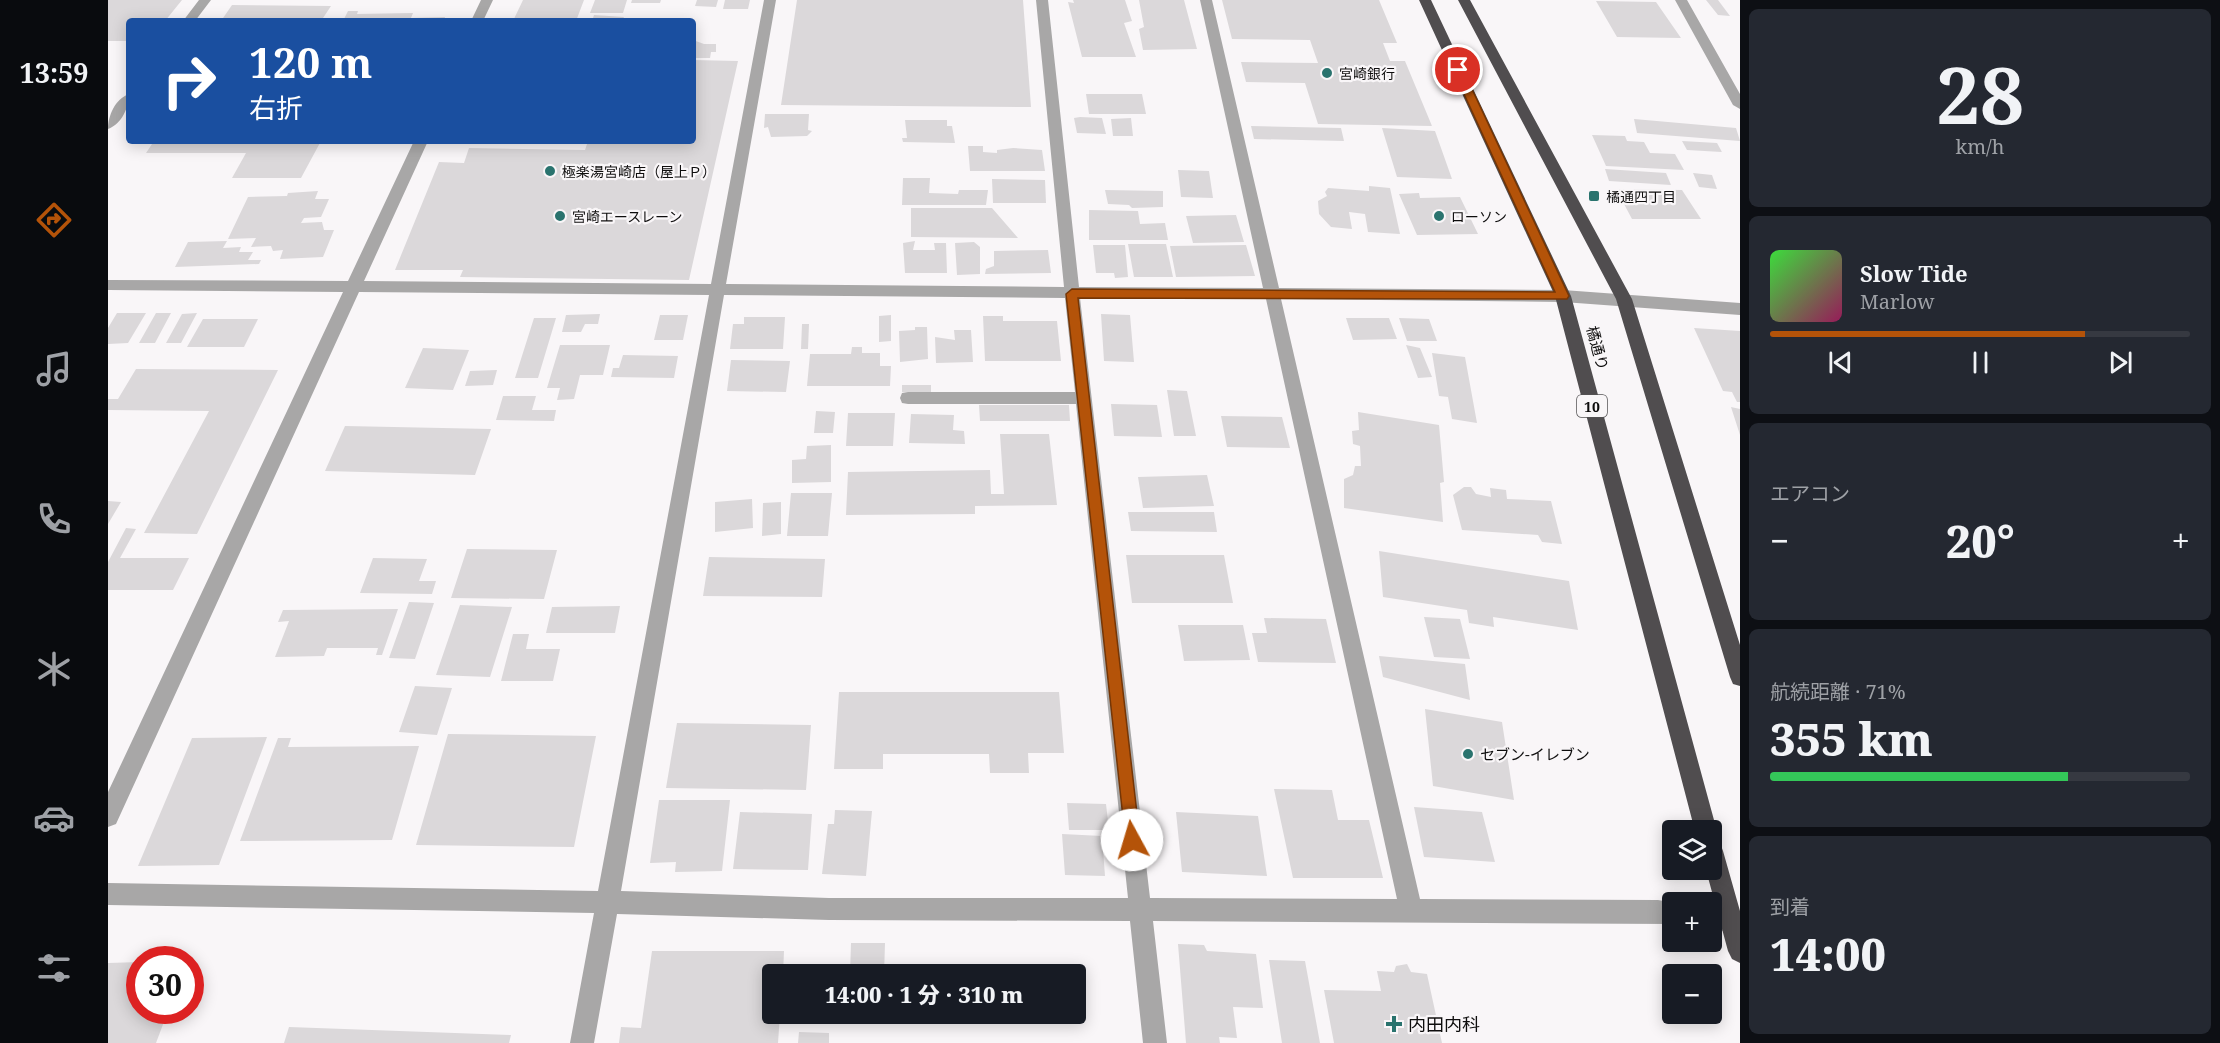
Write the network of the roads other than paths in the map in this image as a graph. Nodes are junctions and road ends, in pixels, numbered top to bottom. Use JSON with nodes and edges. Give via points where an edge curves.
{"nodes":[{"id":1,"x":205,"y":0,"type":"edge"},
{"id":2,"x":487,"y":0,"type":"edge"},
{"id":3,"x":770,"y":0,"type":"edge"},
{"id":4,"x":1042,"y":0,"type":"edge"},
{"id":5,"x":1206,"y":0,"type":"edge"},
{"id":6,"x":1425,"y":0,"type":"edge"},
{"id":7,"x":1464,"y":0,"type":"edge"},
{"id":8,"x":1681,"y":0,"type":"edge"},
{"id":9,"x":191,"y":18,"type":"edge"},
{"id":10,"x":478,"y":18,"type":"edge"},
{"id":11,"x":126,"y":102,"type":"edge"},
{"id":12,"x":1740,"y":105,"type":"edge"},
{"id":13,"x":108,"y":125,"type":"edge"},
{"id":14,"x":421,"y":144,"type":"edge"},
{"id":15,"x":108,"y":285,"type":"edge"},
{"id":16,"x":355,"y":285,"type":"junction"},
{"id":17,"x":717,"y":290,"type":"junction"},
{"id":18,"x":1273,"y":293,"type":"junction"},
{"id":19,"x":1072,"y":294,"type":"junction"},
{"id":20,"x":1563,"y":296,"type":"junction"},
{"id":21,"x":1624,"y":299,"type":"junction"},
{"id":22,"x":1740,"y":309,"type":"edge"},
{"id":23,"x":908,"y":398,"type":"dead end"},
{"id":24,"x":1083,"y":399,"type":"junction"},
{"id":25,"x":1740,"y":677,"type":"edge"},
{"id":26,"x":108,"y":816,"type":"edge"},
{"id":27,"x":1703,"y":820,"type":"edge"},
{"id":28,"x":1718,"y":880,"type":"edge"},
{"id":29,"x":108,"y":894,"type":"edge"},
{"id":30,"x":607,"y":902,"type":"junction"},
{"id":31,"x":1139,"y":909,"type":"junction"},
{"id":32,"x":1411,"y":910,"type":"junction"},
{"id":33,"x":1662,"y":913,"type":"edge"},
{"id":34,"x":1727,"y":920,"type":"edge"},
{"id":35,"x":1740,"y":951,"type":"edge"},
{"id":36,"x":582,"y":1043,"type":"edge"},
{"id":37,"x":1155,"y":1043,"type":"edge"}],
"edges":[{"from":1,"to":9,"type":"street"},
{"from":2,"to":10,"type":"street"},
{"from":3,"to":17,"type":"street"},
{"from":4,"to":19,"type":"street"},
{"from":5,"to":18,"type":"street"},
{"from":6,"to":20,"type":"highway","name":"橘通り","number":"10"},
{"from":7,"to":21,"type":"highway"},
{"from":8,"to":12,"type":"street"},
{"from":11,"to":13,"type":"street"},
{"from":14,"to":16,"type":"street"},
{"from":15,"to":16,"type":"street"},
{"from":16,"to":17,"type":"street"},
{"from":16,"to":26,"type":"street"},
{"from":17,"to":19,"type":"street"},
{"from":17,"to":30,"type":"street"},
{"from":18,"to":19,"type":"street"},
{"from":18,"to":20,"type":"street"},
{"from":18,"to":32,"type":"street"},
{"from":19,"to":24,"type":"street"},
{"from":20,"to":21,"type":"street"},
{"from":20,"to":27,"type":"highway","name":"橘通り","number":"10"},
{"from":21,"to":22,"type":"street"},
{"from":21,"to":25,"type":"highway"},
{"from":23,"to":24,"type":"street"},
{"from":24,"to":31,"type":"street"},
{"from":28,"to":34,"type":"highway"},
{"from":29,"to":30,"type":"street"},
{"from":30,"to":31,"type":"street","via":[[829,909]]},
{"from":30,"to":36,"type":"street"},
{"from":31,"to":32,"type":"street"},
{"from":31,"to":37,"type":"street"},
{"from":32,"to":33,"type":"street"},
{"from":34,"to":35,"type":"highway"}]}
